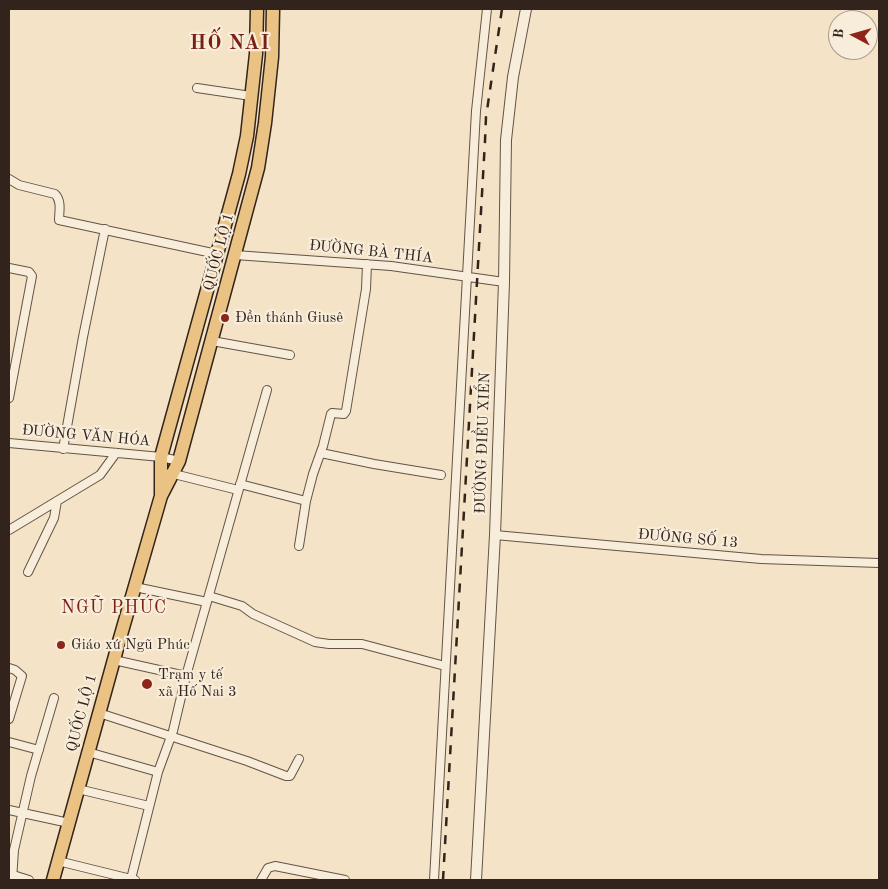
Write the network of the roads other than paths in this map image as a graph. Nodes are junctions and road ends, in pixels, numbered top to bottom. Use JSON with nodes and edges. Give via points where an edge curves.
{"nodes":[{"id":1,"x":257,"y":9,"type":"edge"},
{"id":2,"x":272,"y":9,"type":"edge"},
{"id":3,"x":487,"y":9,"type":"edge"},
{"id":4,"x":526,"y":9,"type":"edge"},
{"id":5,"x":198,"y":88,"type":"dead end"},
{"id":6,"x":251,"y":96,"type":"junction"},
{"id":7,"x":9,"y":179,"type":"edge"},
{"id":8,"x":105,"y":229,"type":"junction"},
{"id":9,"x":217,"y":254,"type":"junction"},
{"id":10,"x":235,"y":255,"type":"junction"},
{"id":11,"x":367,"y":264,"type":"junction"},
{"id":12,"x":9,"y":268,"type":"edge"},
{"id":13,"x":466,"y":277,"type":"junction"},
{"id":14,"x":504,"y":282,"type":"junction"},
{"id":15,"x":212,"y":341,"type":"junction"},
{"id":16,"x":290,"y":355,"type":"dead end"},
{"id":17,"x":267,"y":390,"type":"dead end"},
{"id":18,"x":9,"y":398,"type":"edge"},
{"id":19,"x":9,"y":443,"type":"edge"},
{"id":20,"x":63,"y":449,"type":"junction"},
{"id":21,"x":116,"y":453,"type":"junction"},
{"id":22,"x":321,"y":453,"type":"junction"},
{"id":23,"x":180,"y":461,"type":"junction"},
{"id":24,"x":165,"y":467,"type":"junction"},
{"id":25,"x":441,"y":475,"type":"dead end"},
{"id":26,"x":239,"y":487,"type":"junction"},
{"id":27,"x":56,"y":501,"type":"junction"},
{"id":28,"x":306,"y":501,"type":"junction"},
{"id":29,"x":9,"y":530,"type":"edge"},
{"id":30,"x":495,"y":535,"type":"junction"},
{"id":31,"x":299,"y":546,"type":"dead end"},
{"id":32,"x":879,"y":563,"type":"edge"},
{"id":33,"x":28,"y":572,"type":"dead end"},
{"id":34,"x":135,"y":587,"type":"junction"},
{"id":35,"x":208,"y":599,"type":"junction"},
{"id":36,"x":114,"y":660,"type":"junction"},
{"id":37,"x":445,"y":666,"type":"junction"},
{"id":38,"x":9,"y":668,"type":"edge"},
{"id":39,"x":186,"y":676,"type":"junction"},
{"id":40,"x":54,"y":698,"type":"dead end"},
{"id":41,"x":99,"y":713,"type":"junction"},
{"id":42,"x":9,"y":720,"type":"edge"},
{"id":43,"x":170,"y":737,"type":"junction"},
{"id":44,"x":9,"y":742,"type":"edge"},
{"id":45,"x":39,"y":750,"type":"junction"},
{"id":46,"x":88,"y":752,"type":"junction"},
{"id":47,"x":299,"y":759,"type":"dead end"},
{"id":48,"x":158,"y":772,"type":"junction"},
{"id":49,"x":78,"y":789,"type":"junction"},
{"id":50,"x":149,"y":806,"type":"junction"},
{"id":51,"x":9,"y":810,"type":"edge"},
{"id":52,"x":23,"y":813,"type":"junction"},
{"id":53,"x":68,"y":823,"type":"junction"},
{"id":54,"x":58,"y":860,"type":"junction"},
{"id":55,"x":11,"y":876,"type":"edge"},
{"id":56,"x":104,"y":876,"type":"edge"},
{"id":57,"x":29,"y":880,"type":"edge"},
{"id":58,"x":53,"y":880,"type":"edge"},
{"id":59,"x":133,"y":880,"type":"edge"},
{"id":60,"x":261,"y":880,"type":"edge"},
{"id":61,"x":345,"y":880,"type":"edge"},
{"id":62,"x":434,"y":880,"type":"edge"},
{"id":63,"x":476,"y":880,"type":"edge"}],
"edges":[{"from":1,"to":6,"type":"highway","name":"QUỐC LỘ 1"},
{"from":2,"to":10,"type":"highway","name":"QUỐC LỘ 1","via":[[272,57],[265,123],[258,168]]},
{"from":3,"to":13,"type":"street","via":[[476,111]]},
{"from":4,"to":14,"type":"street","name":"ĐƯỜNG ĐIỀU XIỂN","via":[[513,77],[506,140]]},
{"from":5,"to":6,"type":"street"},
{"from":6,"to":9,"type":"highway","name":"QUỐC LỘ 1","via":[[239,174]]},
{"from":7,"to":8,"type":"street","via":[[19,185],[55,194],[59,203],[59,220]]},
{"from":8,"to":9,"type":"street"},
{"from":8,"to":20,"type":"street"},
{"from":9,"to":10,"type":"highway"},
{"from":9,"to":24,"type":"highway","name":"QUỐC LỘ 1"},
{"from":10,"to":11,"type":"street","name":"ĐƯỜNG BÀ THÍA"},
{"from":10,"to":15,"type":"highway","name":"QUỐC LỘ 1"},
{"from":11,"to":13,"type":"street","name":"ĐƯỜNG BÀ THÍA"},
{"from":11,"to":22,"type":"street","via":[[366,289],[346,411],[344,414],[330,414]]},
{"from":12,"to":18,"type":"street","via":[[29,272],[32,276]]},
{"from":13,"to":14,"type":"street","name":"ĐƯỜNG BÀ THÍA"},
{"from":13,"to":37,"type":"street"},
{"from":14,"to":30,"type":"street","name":"ĐƯỜNG ĐIỀU XIỂN"},
{"from":15,"to":16,"type":"street"},
{"from":15,"to":23,"type":"highway","name":"QUỐC LỘ 1"},
{"from":17,"to":26,"type":"street"},
{"from":19,"to":20,"type":"street","name":"ĐƯỜNG VĂN HÓA"},
{"from":20,"to":21,"type":"street","name":"ĐƯỜNG VĂN HÓA"},
{"from":21,"to":24,"type":"street","name":"ĐƯỜNG VĂN HÓA"},
{"from":21,"to":27,"type":"street","via":[[100,475]]},
{"from":22,"to":25,"type":"street"},
{"from":22,"to":28,"type":"street"},
{"from":23,"to":24,"type":"highway","name":"QUỐC LỘ 1"},
{"from":23,"to":24,"type":"street"},
{"from":24,"to":26,"type":"street"},
{"from":24,"to":34,"type":"highway","name":"QUỐC LỘ 1","via":[[161,496]]},
{"from":26,"to":28,"type":"street"},
{"from":26,"to":35,"type":"street"},
{"from":27,"to":29,"type":"street"},
{"from":27,"to":33,"type":"street","via":[[54,518]]},
{"from":28,"to":31,"type":"street"},
{"from":30,"to":32,"type":"street","name":"ĐƯỜNG SỐ 13","via":[[761,559]]},
{"from":30,"to":63,"type":"street","name":"ĐƯỜNG ĐIỀU XIỂN"},
{"from":34,"to":35,"type":"street"},
{"from":34,"to":36,"type":"highway","name":"QUỐC LỘ 1"},
{"from":35,"to":37,"type":"street","via":[[242,606],[316,642],[362,644]]},
{"from":35,"to":39,"type":"street"},
{"from":36,"to":39,"type":"street"},
{"from":36,"to":41,"type":"highway","name":"QUỐC LỘ 1"},
{"from":37,"to":62,"type":"street"},
{"from":38,"to":42,"type":"street","via":[[22,676]]},
{"from":39,"to":43,"type":"street"},
{"from":40,"to":45,"type":"street"},
{"from":41,"to":43,"type":"street"},
{"from":41,"to":46,"type":"highway","name":"QUỐC LỘ 1"},
{"from":43,"to":47,"type":"street","via":[[247,760],[286,776],[290,776]]},
{"from":43,"to":48,"type":"street"},
{"from":44,"to":45,"type":"street"},
{"from":45,"to":52,"type":"street"},
{"from":46,"to":48,"type":"street"},
{"from":46,"to":49,"type":"highway","name":"QUỐC LỘ 1"},
{"from":48,"to":50,"type":"street"},
{"from":49,"to":50,"type":"street"},
{"from":49,"to":53,"type":"highway","name":"QUỐC LỘ 1"},
{"from":50,"to":59,"type":"street"},
{"from":51,"to":52,"type":"street"},
{"from":52,"to":53,"type":"street"},
{"from":52,"to":55,"type":"street"},
{"from":53,"to":54,"type":"highway","name":"QUỐC LỘ 1"},
{"from":54,"to":56,"type":"street"},
{"from":54,"to":58,"type":"highway","name":"QUỐC LỘ 1"},
{"from":55,"to":57,"type":"street"},
{"from":56,"to":59,"type":"street"},
{"from":60,"to":61,"type":"street","via":[[268,868],[275,866]]}]}
